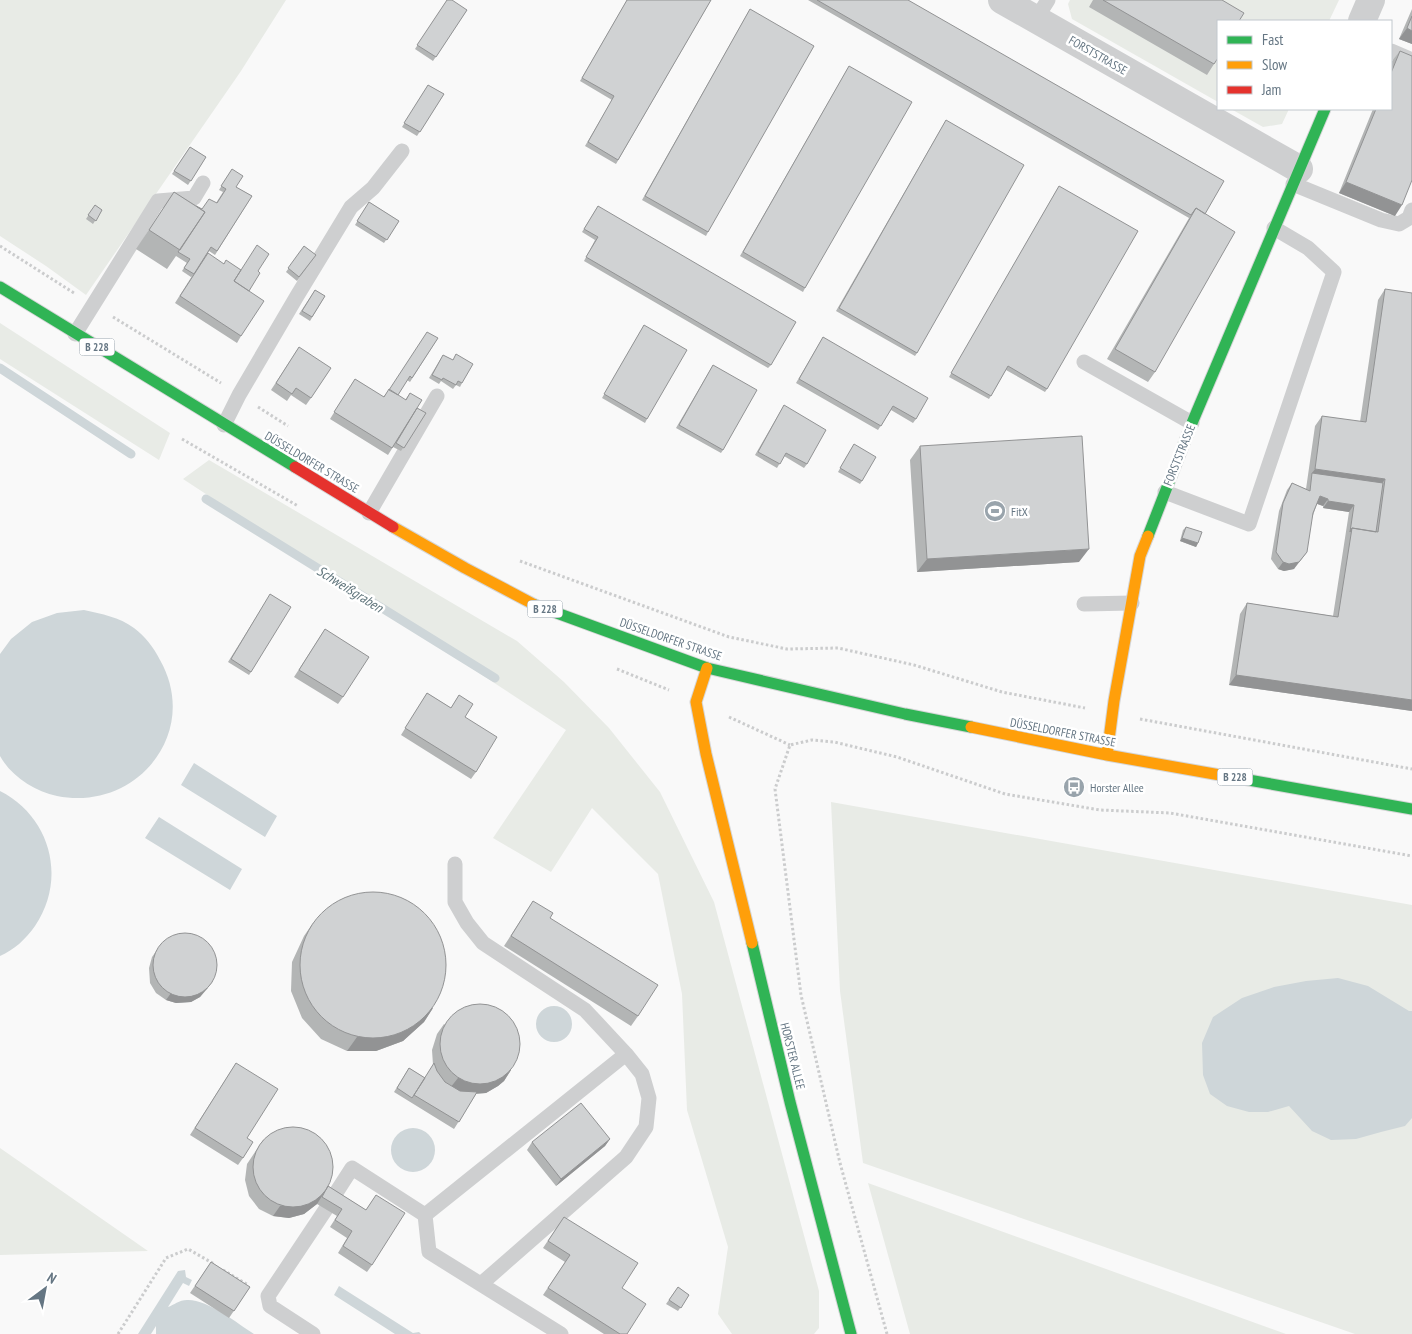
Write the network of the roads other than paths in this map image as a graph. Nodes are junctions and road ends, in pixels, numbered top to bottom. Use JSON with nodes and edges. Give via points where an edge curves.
{"nodes":[{"id":1,"x":1002,"y":0,"type":"edge"},
{"id":2,"x":1371,"y":0,"type":"edge"},
{"id":3,"x":1042,"y":10,"type":"edge"},
{"id":4,"x":1362,"y":20,"type":"edge"},
{"id":5,"x":1392,"y":51,"type":"edge"},
{"id":6,"x":1412,"y":60,"type":"edge"},
{"id":7,"x":1324,"y":110,"type":"edge"},
{"id":8,"x":402,"y":151,"type":"dead end"},
{"id":9,"x":1296,"y":177,"type":"junction"},
{"id":10,"x":203,"y":183,"type":"dead end"},
{"id":11,"x":1412,"y":210,"type":"edge"},
{"id":12,"x":1274,"y":228,"type":"junction"},
{"id":13,"x":0,"y":287,"type":"edge"},
{"id":14,"x":75,"y":334,"type":"junction"},
{"id":15,"x":1084,"y":362,"type":"dead end"},
{"id":16,"x":437,"y":396,"type":"dead end"},
{"id":17,"x":1192,"y":424,"type":"junction"},
{"id":18,"x":224,"y":425,"type":"junction"},
{"id":19,"x":1165,"y":492,"type":"junction"},
{"id":20,"x":369,"y":513,"type":"junction"},
{"id":21,"x":1132,"y":602,"type":"junction"},
{"id":22,"x":1084,"y":604,"type":"dead end"},
{"id":23,"x":708,"y":668,"type":"junction"},
{"id":24,"x":1107,"y":755,"type":"junction"},
{"id":25,"x":1412,"y":809,"type":"edge"},
{"id":26,"x":455,"y":864,"type":"dead end"},
{"id":27,"x":626,"y":1054,"type":"junction"},
{"id":28,"x":425,"y":1215,"type":"junction"},
{"id":29,"x":481,"y":1284,"type":"junction"},
{"id":30,"x":313,"y":1334,"type":"edge"},
{"id":31,"x":560,"y":1334,"type":"edge"},
{"id":32,"x":851,"y":1334,"type":"edge"}],
"edges":[{"from":1,"to":3,"type":"street","name":"FORSTSTRASSE"},
{"from":2,"to":4,"type":"street"},
{"from":3,"to":9,"type":"street","name":"FORSTSTRASSE"},
{"from":5,"to":6,"type":"lane"},
{"from":7,"to":9,"type":"main road","name":"FORSTSTRASSE"},
{"from":8,"to":18,"type":"lane","via":[[374,188],[351,207]]},
{"from":9,"to":11,"type":"lane","via":[[1381,220],[1399,224],[1409,218]]},
{"from":9,"to":12,"type":"main road","name":"FORSTSTRASSE"},
{"from":10,"to":14,"type":"lane","via":[[194,198],[158,201]]},
{"from":12,"to":17,"type":"main road","name":"FORSTSTRASSE"},
{"from":12,"to":19,"type":"lane","via":[[1308,248],[1334,272],[1249,524]]},
{"from":13,"to":14,"type":"main road","name":"DÜSSELDORFER STRASSE","number":"B 228"},
{"from":14,"to":18,"type":"main road","name":"DÜSSELDORFER STRASSE","number":"B 228"},
{"from":15,"to":17,"type":"lane"},
{"from":16,"to":20,"type":"lane"},
{"from":17,"to":19,"type":"main road","name":"FORSTSTRASSE"},
{"from":18,"to":20,"type":"main road","name":"DÜSSELDORFER STRASSE","number":"B 228"},
{"from":19,"to":21,"type":"main road","name":"FORSTSTRASSE","via":[[1140,556]]},
{"from":20,"to":23,"type":"main road","name":"DÜSSELDORFER STRASSE","number":"B 228","via":[[540,607]]},
{"from":21,"to":22,"type":"lane"},
{"from":21,"to":24,"type":"main road","name":"FORSTSTRASSE"},
{"from":23,"to":24,"type":"main road","name":"DÜSSELDORFER STRASSE","number":"B 228","via":[[905,714]]},
{"from":23,"to":32,"type":"main road","name":"HORSTER ALLEE","via":[[696,702],[706,754],[790,1102]]},
{"from":24,"to":25,"type":"main road","name":"DÜSSELDORFER STRASSE","number":"B 228"},
{"from":26,"to":27,"type":"lane","via":[[456,902],[483,943],[585,1010]]},
{"from":27,"to":28,"type":"lane"},
{"from":27,"to":29,"type":"lane","via":[[642,1074],[649,1098],[646,1128],[626,1158]]},
{"from":28,"to":29,"type":"lane","via":[[429,1252]]},
{"from":28,"to":30,"type":"lane","via":[[352,1168],[268,1296],[270,1306]]},
{"from":29,"to":31,"type":"lane"}]}
